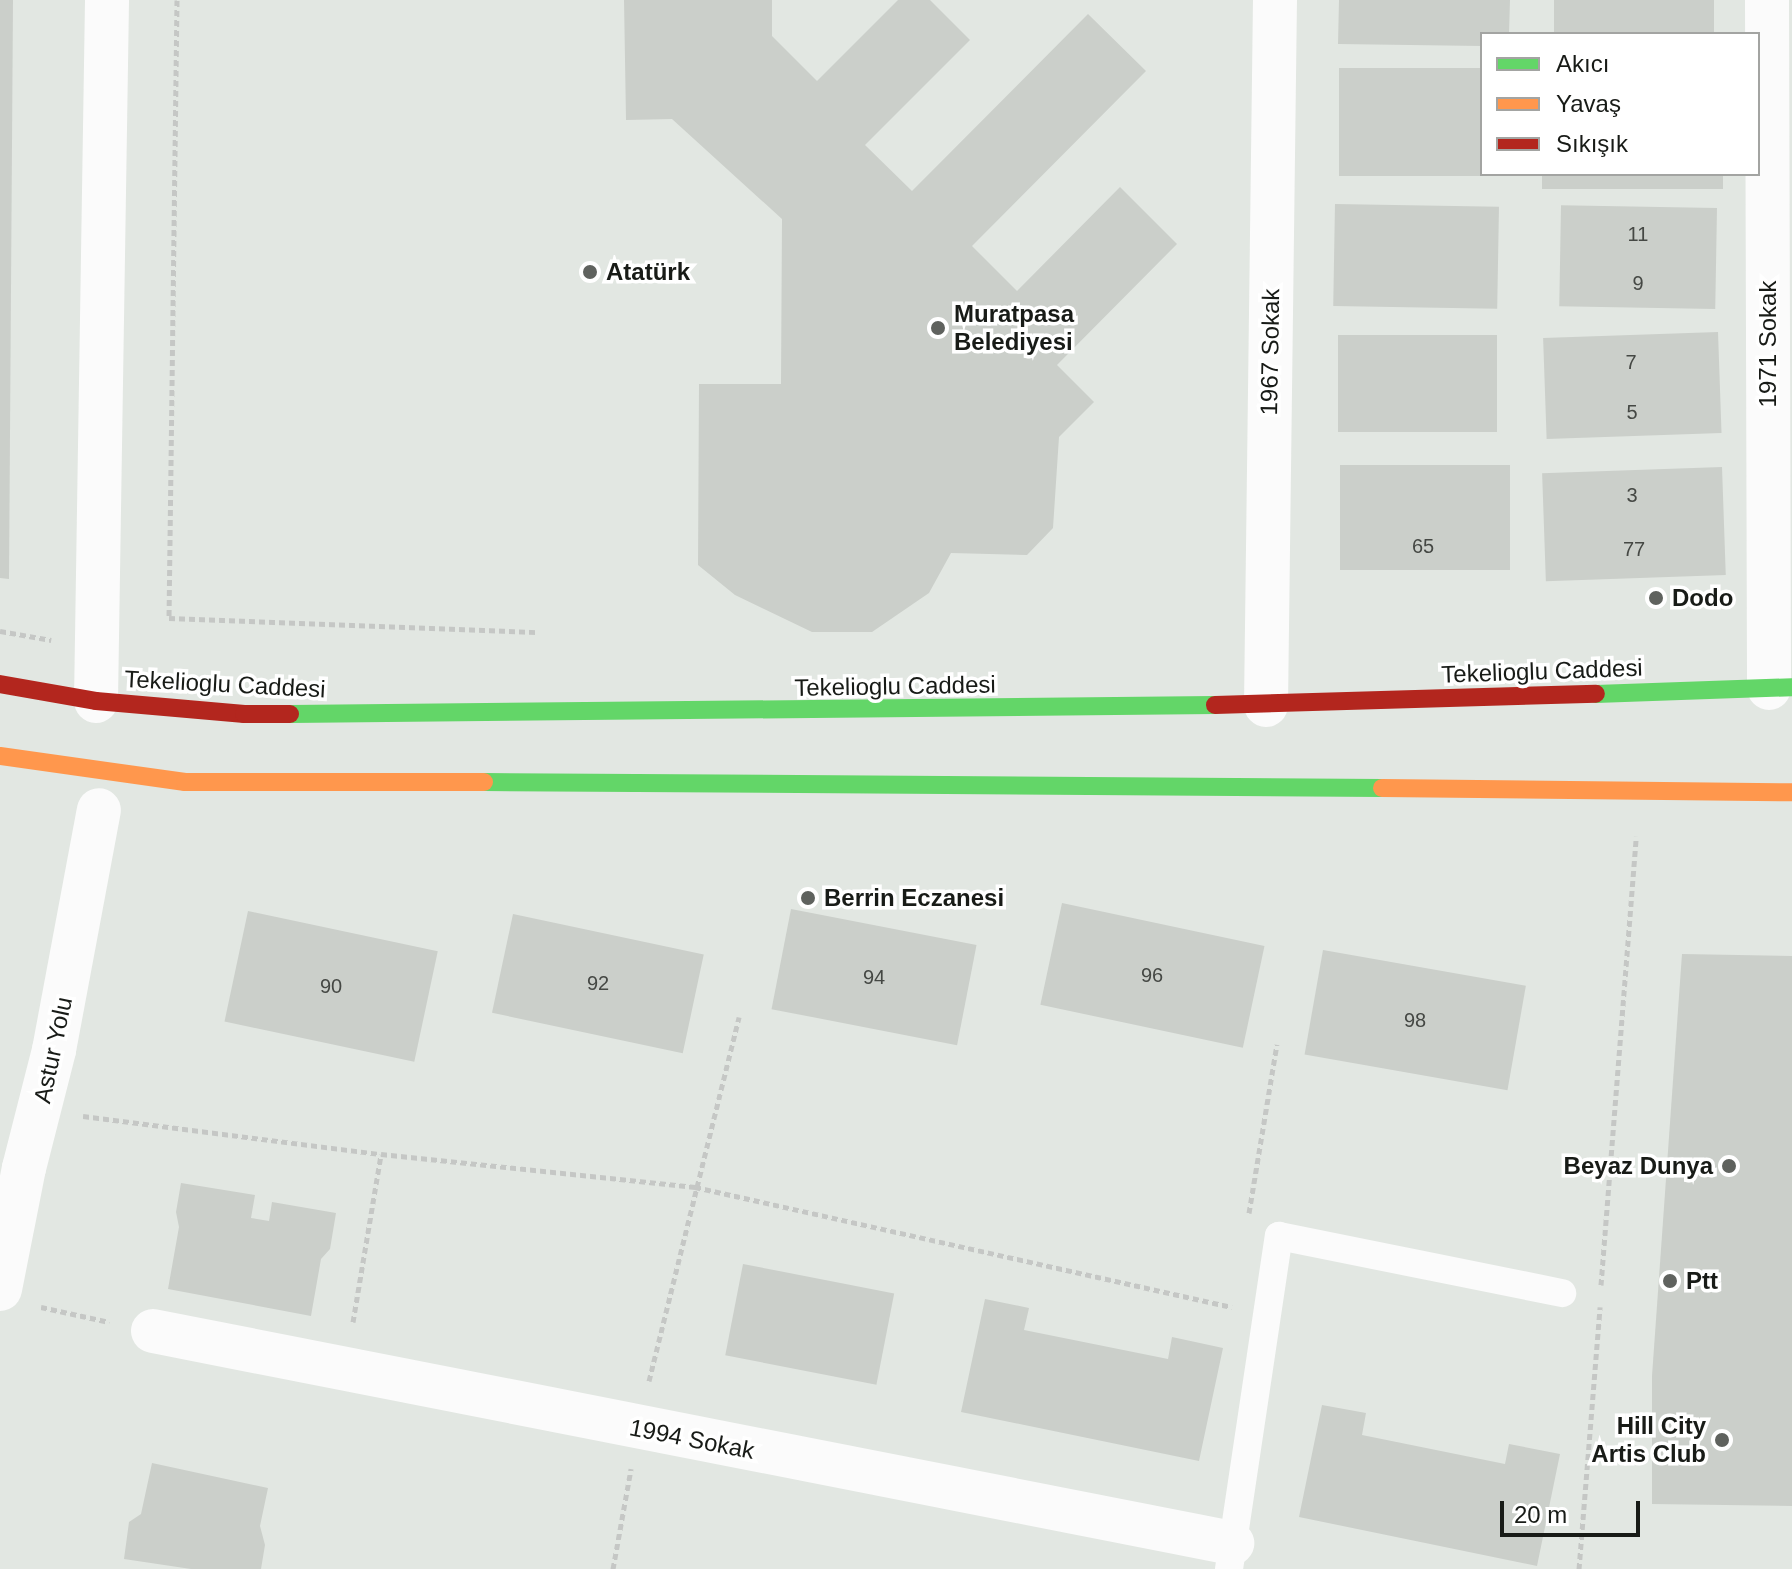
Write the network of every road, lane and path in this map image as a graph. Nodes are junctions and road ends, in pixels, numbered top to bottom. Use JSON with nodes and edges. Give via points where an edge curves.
{"nodes":[{"id":1,"x":107,"y":0,"type":"edge"},
{"id":2,"x":177,"y":0,"type":"edge"},
{"id":3,"x":1275,"y":0,"type":"edge"},
{"id":4,"x":1767,"y":0,"type":"edge"},
{"id":5,"x":537,"y":632,"type":"dead end"},
{"id":6,"x":0,"y":684,"type":"edge"},
{"id":7,"x":1780,"y":687,"type":"edge"},
{"id":8,"x":96,"y":701,"type":"junction"},
{"id":9,"x":1266,"y":705,"type":"junction"},
{"id":10,"x":0,"y":756,"type":"edge"},
{"id":11,"x":1792,"y":792,"type":"edge"},
{"id":12,"x":99,"y":810,"type":"dead end"},
{"id":13,"x":1636,"y":836,"type":"dead end"},
{"id":14,"x":739,"y":1017,"type":"dead end"},
{"id":15,"x":1277,"y":1044,"type":"dead end"},
{"id":16,"x":40,"y":1111,"type":"junction"},
{"id":17,"x":381,"y":1154,"type":"junction"},
{"id":18,"x":695,"y":1187,"type":"junction"},
{"id":19,"x":1249,"y":1215,"type":"dead end"},
{"id":20,"x":1236,"y":1292,"type":"dead end"},
{"id":21,"x":1562,"y":1293,"type":"dead end"},
{"id":22,"x":15,"y":1297,"type":"edge"},
{"id":23,"x":1233,"y":1308,"type":"junction"},
{"id":24,"x":1268,"y":1316,"type":"junction"},
{"id":25,"x":153,"y":1331,"type":"joint"},
{"id":26,"x":345,"y":1371,"type":"junction"},
{"id":27,"x":638,"y":1428,"type":"junction"},
{"id":28,"x":1230,"y":1556,"type":"edge"},
{"id":29,"x":613,"y":1569,"type":"edge"},
{"id":30,"x":1579,"y":1569,"type":"edge"}],
"edges":[{"from":1,"to":8,"type":"street"},
{"from":2,"to":5,"type":"path","via":[[169,618]]},
{"from":3,"to":9,"type":"street","name":"1967 Sokak"},
{"from":4,"to":7,"type":"street","name":"1971 Sokak"},
{"from":6,"to":8,"type":"main road","name":"Tekelioglu Caddesi"},
{"from":7,"to":9,"type":"main road","name":"Tekelioglu Caddesi"},
{"from":8,"to":9,"type":"main road","name":"Tekelioglu Caddesi","via":[[244,714]]},
{"from":10,"to":11,"type":"main road","via":[[185,782]]},
{"from":12,"to":16,"type":"street","name":"Astur Yolu"},
{"from":13,"to":30,"type":"path"},
{"from":14,"to":18,"type":"path"},
{"from":15,"to":19,"type":"path"},
{"from":16,"to":17,"type":"path"},
{"from":16,"to":22,"type":"street","name":"Astur Yolu","via":[[24,1168]]},
{"from":17,"to":18,"type":"path"},
{"from":17,"to":26,"type":"path"},
{"from":18,"to":23,"type":"path"},
{"from":18,"to":27,"type":"path"},
{"from":20,"to":23,"type":"path"},
{"from":21,"to":24,"type":"lane","via":[[1279,1236]]},
{"from":22,"to":25,"type":"path"},
{"from":23,"to":24,"type":"path"},
{"from":24,"to":28,"type":"lane"},
{"from":25,"to":26,"type":"street","name":"1994 Sokak"},
{"from":26,"to":27,"type":"street","name":"1994 Sokak"},
{"from":27,"to":28,"type":"street","name":"1994 Sokak"},
{"from":27,"to":29,"type":"path"}]}
